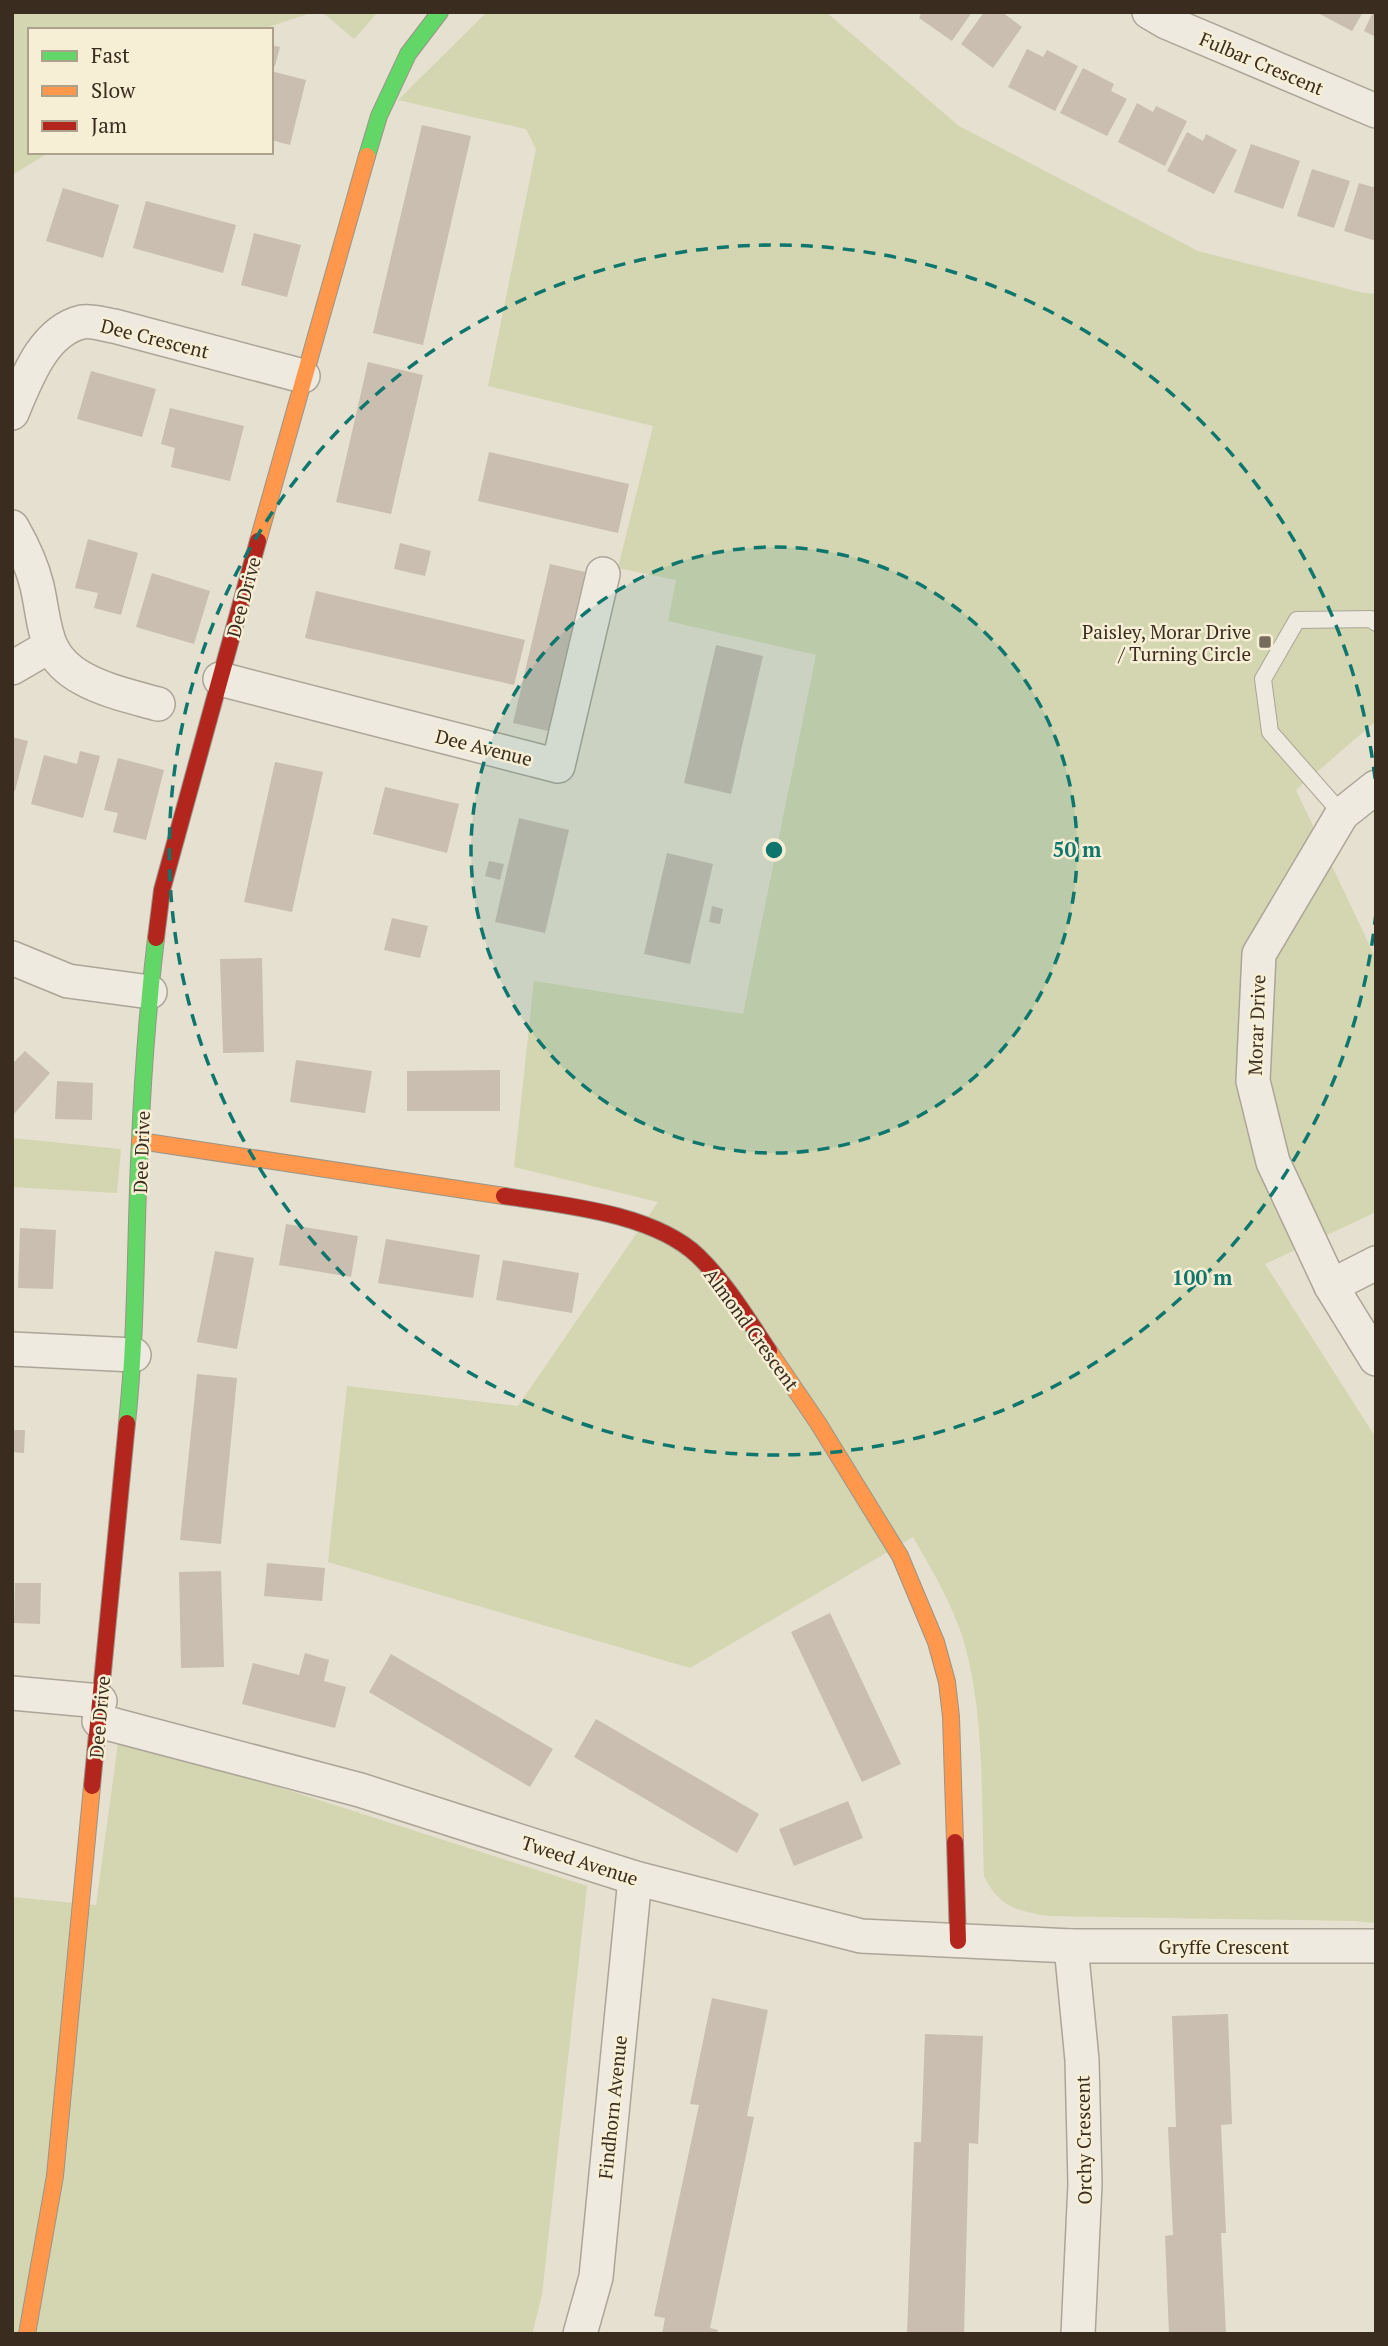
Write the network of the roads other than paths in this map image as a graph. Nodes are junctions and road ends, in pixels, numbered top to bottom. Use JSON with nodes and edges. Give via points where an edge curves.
{"nodes":[{"id":1,"x":440,"y":12,"type":"edge"},
{"id":2,"x":1149,"y":12,"type":"edge"},
{"id":3,"x":1376,"y":111,"type":"edge"},
{"id":4,"x":303,"y":376,"type":"junction"},
{"id":5,"x":12,"y":414,"type":"edge"},
{"id":6,"x":12,"y":527,"type":"edge"},
{"id":7,"x":603,"y":574,"type":"dead end"},
{"id":8,"x":1376,"y":623,"type":"edge"},
{"id":9,"x":50,"y":646,"type":"junction"},
{"id":10,"x":12,"y":668,"type":"edge"},
{"id":11,"x":220,"y":679,"type":"junction"},
{"id":12,"x":158,"y":704,"type":"dead end"},
{"id":13,"x":1376,"y":787,"type":"edge"},
{"id":14,"x":1342,"y":814,"type":"junction"},
{"id":15,"x":12,"y":958,"type":"edge"},
{"id":16,"x":150,"y":992,"type":"junction"},
{"id":17,"x":140,"y":1141,"type":"junction"},
{"id":18,"x":1376,"y":1263,"type":"edge"},
{"id":19,"x":1331,"y":1286,"type":"junction"},
{"id":20,"x":12,"y":1349,"type":"edge"},
{"id":21,"x":134,"y":1355,"type":"junction"},
{"id":22,"x":1376,"y":1359,"type":"edge"},
{"id":23,"x":12,"y":1693,"type":"edge"},
{"id":24,"x":99,"y":1711,"type":"junction"},
{"id":25,"x":635,"y":1878,"type":"junction"},
{"id":26,"x":958,"y":1941,"type":"junction"},
{"id":27,"x":1071,"y":1946,"type":"junction"},
{"id":28,"x":1376,"y":1947,"type":"edge"},
{"id":29,"x":27,"y":2334,"type":"edge"},
{"id":30,"x":580,"y":2334,"type":"edge"},
{"id":31,"x":1078,"y":2334,"type":"edge"}],
"edges":[{"from":1,"to":4,"type":"street","name":"Dee Drive","via":[[408,54],[379,116]]},
{"from":2,"to":3,"type":"street","name":"Fulbar Crescent"},
{"from":4,"to":5,"type":"street","name":"Dee Crescent","via":[[85,321],[50,341]]},
{"from":4,"to":11,"type":"street","name":"Dee Drive"},
{"from":6,"to":9,"type":"street","via":[[31,566]]},
{"from":7,"to":11,"type":"street","name":"Dee Avenue","via":[[558,766]]},
{"from":8,"to":14,"type":"lane","via":[[1297,620],[1263,679],[1270,732]]},
{"from":9,"to":10,"type":"street"},
{"from":9,"to":12,"type":"street","via":[[58,660],[82,678]]},
{"from":11,"to":16,"type":"street","name":"Dee Drive","via":[[162,890]]},
{"from":13,"to":14,"type":"street","name":"Morar Drive"},
{"from":14,"to":19,"type":"street","name":"Morar Drive","via":[[1259,954],[1253,1081],[1273,1162]]},
{"from":15,"to":16,"type":"street","via":[[68,981]]},
{"from":16,"to":17,"type":"street","name":"Dee Drive"},
{"from":17,"to":21,"type":"street","name":"Dee Drive"},
{"from":17,"to":26,"type":"street","name":"Almond Crescent","via":[[581,1208],[654,1229],[696,1254],[722,1282],[818,1423],[900,1556],[923,1608],[947,1682],[951,1717]]},
{"from":18,"to":19,"type":"street"},
{"from":19,"to":22,"type":"street","name":"Morar Drive"},
{"from":20,"to":21,"type":"street"},
{"from":21,"to":24,"type":"street","name":"Dee Drive"},
{"from":23,"to":24,"type":"street","name":"Tweed Avenue"},
{"from":24,"to":25,"type":"street","name":"Tweed Avenue"},
{"from":24,"to":29,"type":"street","name":"Dee Drive","via":[[55,2176]]},
{"from":25,"to":26,"type":"street","name":"Tweed Avenue","via":[[861,1936]]},
{"from":25,"to":30,"type":"street","name":"Findhorn Avenue","via":[[596,2277]]},
{"from":26,"to":27,"type":"street","name":"Tweed Avenue"},
{"from":27,"to":28,"type":"street","name":"Gryffe Crescent"},
{"from":27,"to":31,"type":"street","name":"Orchy Crescent","via":[[1082,2060],[1085,2184]]}]}
